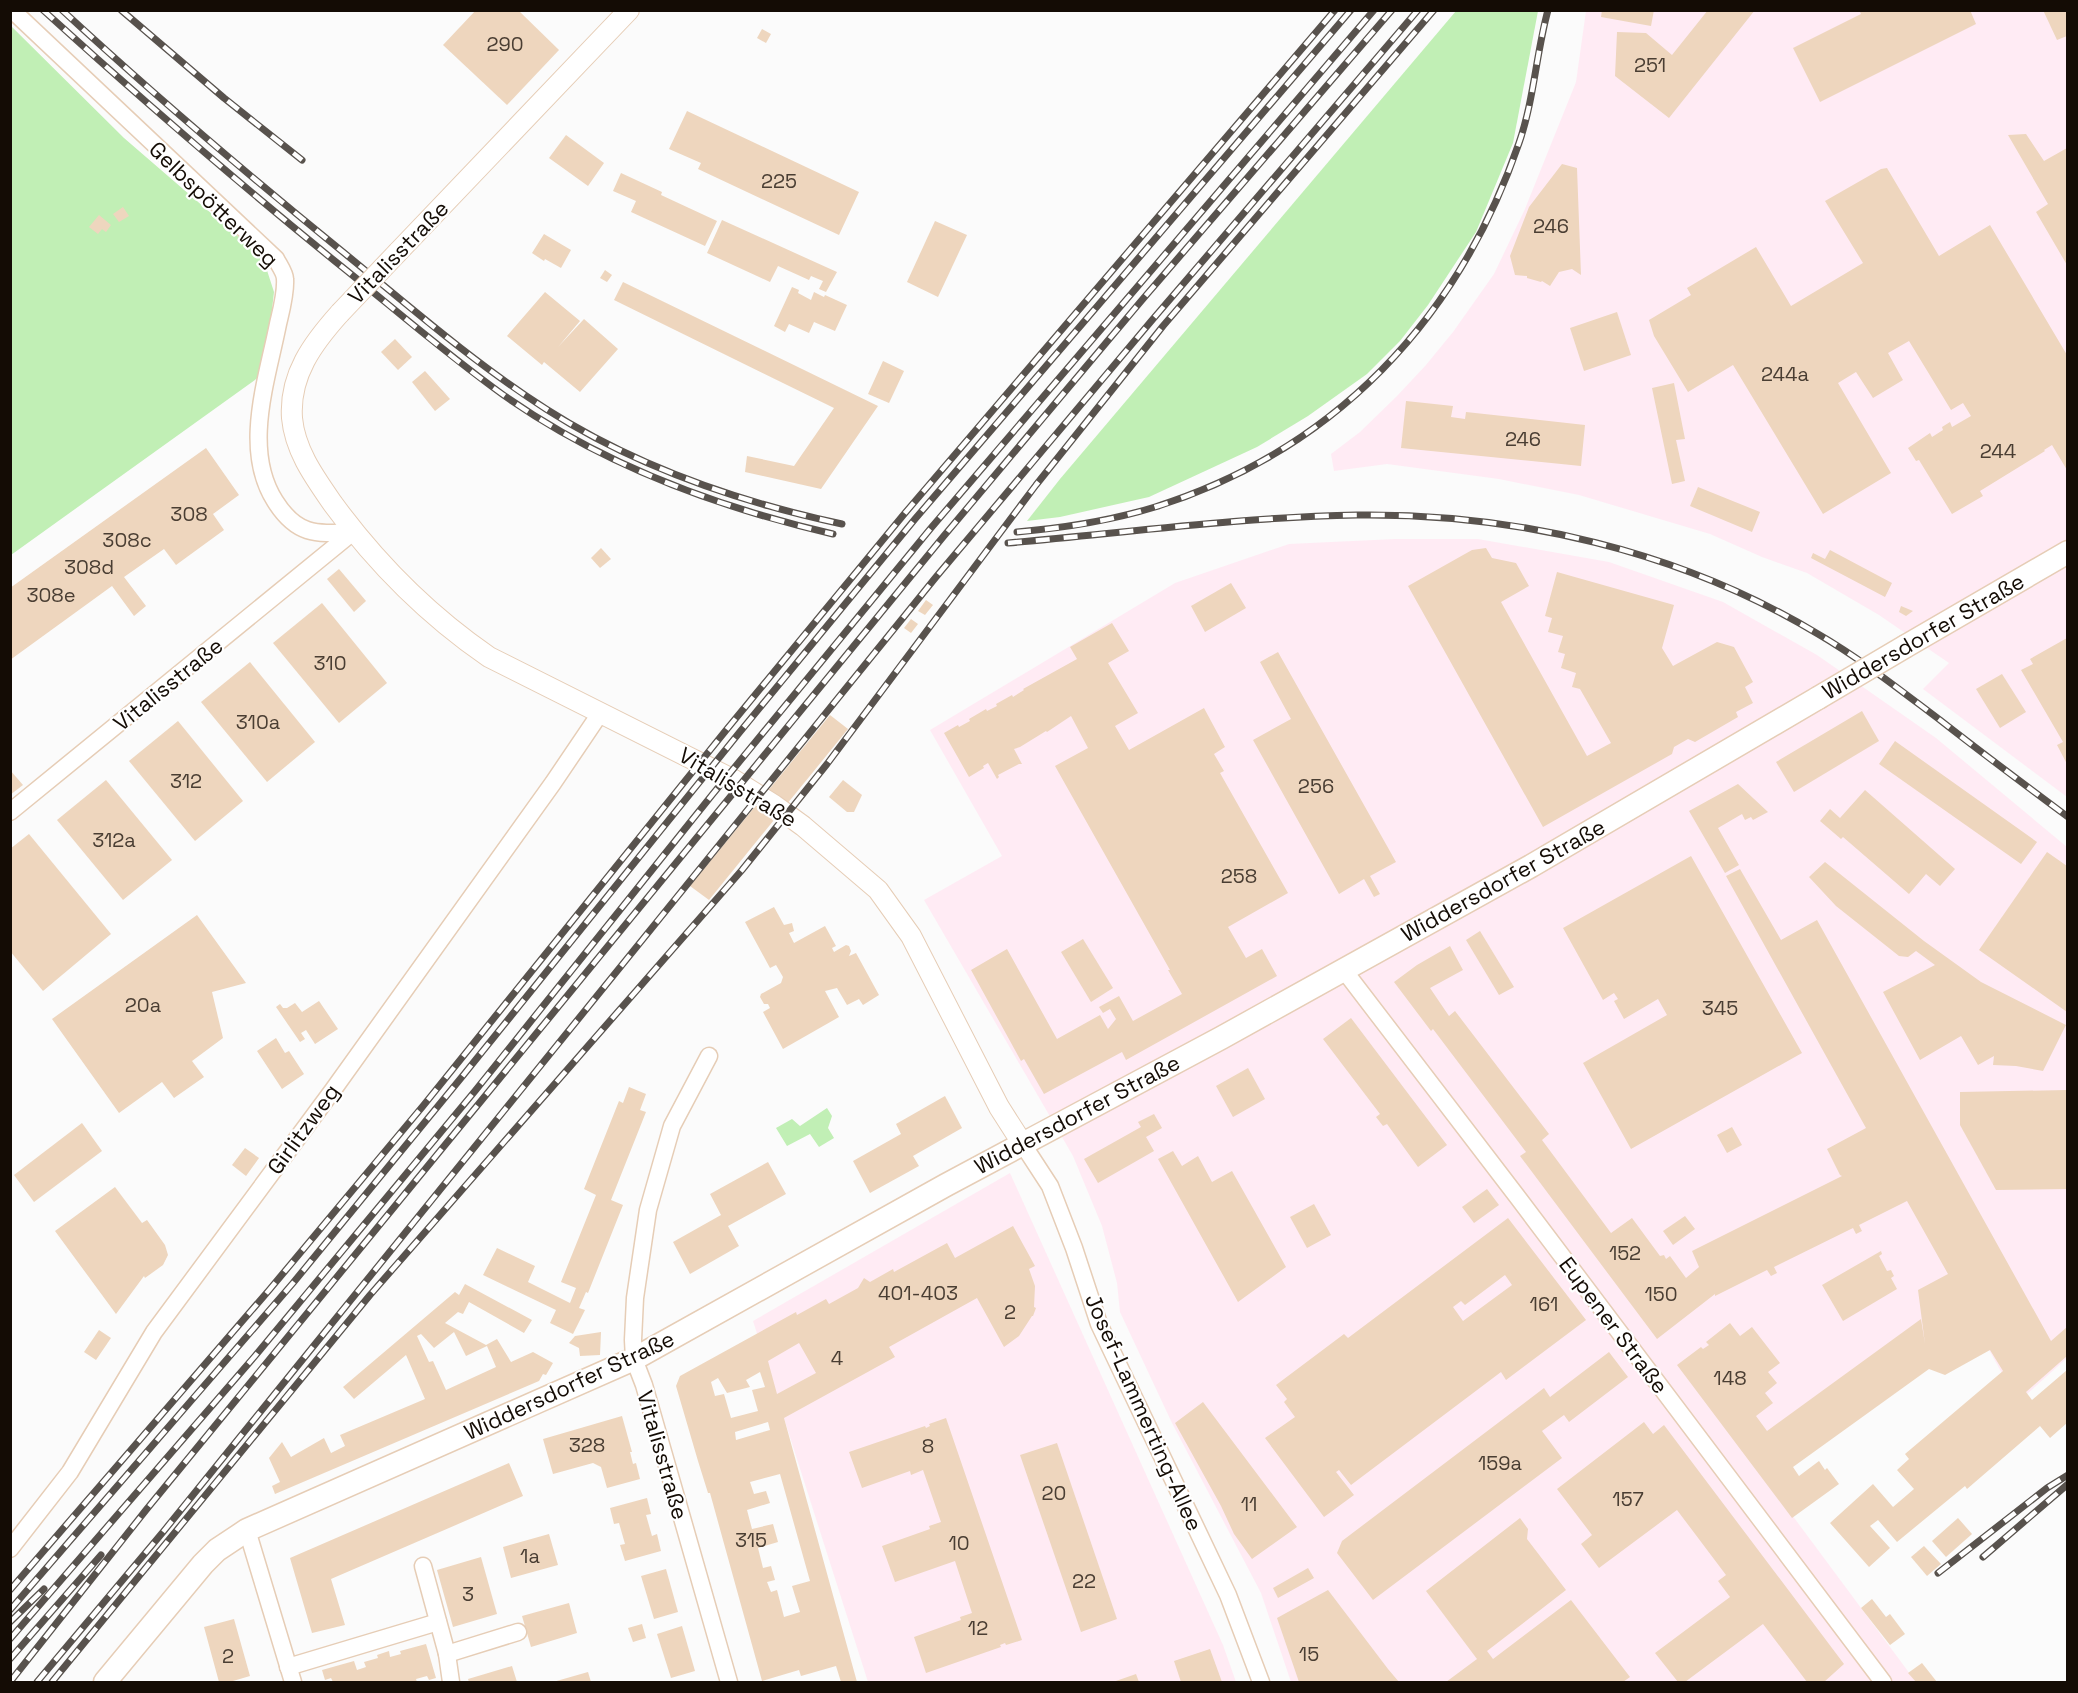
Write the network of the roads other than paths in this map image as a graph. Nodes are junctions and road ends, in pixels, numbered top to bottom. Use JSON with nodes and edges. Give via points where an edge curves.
{"nodes":[{"id":1,"x":12,"y":10,"type":"edge"},
{"id":2,"x":629,"y":10,"type":"edge"},
{"id":3,"x":353,"y":532,"type":"junction"},
{"id":4,"x":2067,"y":552,"type":"edge"},
{"id":5,"x":601,"y":712,"type":"junction"},
{"id":6,"x":10,"y":813,"type":"edge"},
{"id":7,"x":1343,"y":969,"type":"junction"},
{"id":8,"x":709,"y":1056,"type":"dead end"},
{"id":9,"x":1022,"y":1143,"type":"junction"},
{"id":10,"x":634,"y":1359,"type":"junction"},
{"id":11,"x":247,"y":1530,"type":"junction"},
{"id":12,"x":10,"y":1549,"type":"edge"},
{"id":13,"x":423,"y":1566,"type":"dead end"},
{"id":14,"x":438,"y":1622,"type":"junction"},
{"id":15,"x":518,"y":1632,"type":"dead end"},
{"id":16,"x":447,"y":1654,"type":"junction"},
{"id":17,"x":290,"y":1675,"type":"edge"},
{"id":18,"x":105,"y":1683,"type":"edge"},
{"id":19,"x":451,"y":1683,"type":"edge"},
{"id":20,"x":729,"y":1683,"type":"edge"},
{"id":21,"x":1261,"y":1683,"type":"edge"},
{"id":22,"x":1883,"y":1683,"type":"edge"}],
"edges":[{"from":1,"to":3,"type":"street","name":"Gelbspötterweg","via":[[276,259],[285,278],[262,404],[258,451],[262,474],[285,517],[301,528],[322,534]]},
{"from":2,"to":3,"type":"street","name":"Vitalisstraße","bridge":true,"via":[[340,313],[306,356],[293,398],[297,442],[311,473]]},
{"from":3,"to":5,"type":"street","name":"Vitalisstraße","via":[[413,597],[454,633],[489,657]]},
{"from":3,"to":6,"type":"street","name":"Vitalisstraße"},
{"from":4,"to":7,"type":"main road","name":"Widdersdorfer Straße","bridge":true,"via":[[1531,866]]},
{"from":5,"to":9,"type":"street","name":"Vitalisstraße","via":[[734,780],[774,805],[878,890],[915,944],[999,1107]]},
{"from":5,"to":12,"type":"street","name":"Girlitzweg","via":[[333,1090],[154,1332],[70,1472]]},
{"from":7,"to":9,"type":"main road","name":"Widdersdorfer Straße"},
{"from":7,"to":22,"type":"street","name":"Eupener Straße","via":[[1520,1198]]},
{"from":8,"to":10,"type":"street","name":"Vitalisstraße","via":[[672,1126],[648,1210],[635,1298]]},
{"from":9,"to":10,"type":"main road","name":"Widdersdorfer Straße"},
{"from":9,"to":21,"type":"street","name":"Josef-Lammerting-Allee","via":[[1050,1186],[1103,1333],[1228,1595]]},
{"from":10,"to":11,"type":"main road","name":"Widdersdorfer Straße"},
{"from":10,"to":20,"type":"street","name":"Vitalisstraße"},
{"from":11,"to":17,"type":"street"},
{"from":11,"to":18,"type":"main road","name":"Widdersdorfer Straße","via":[[203,1564]]},
{"from":13,"to":14,"type":"street"},
{"from":14,"to":16,"type":"street"},
{"from":14,"to":17,"type":"street"},
{"from":15,"to":16,"type":"street"},
{"from":16,"to":19,"type":"street"}]}
